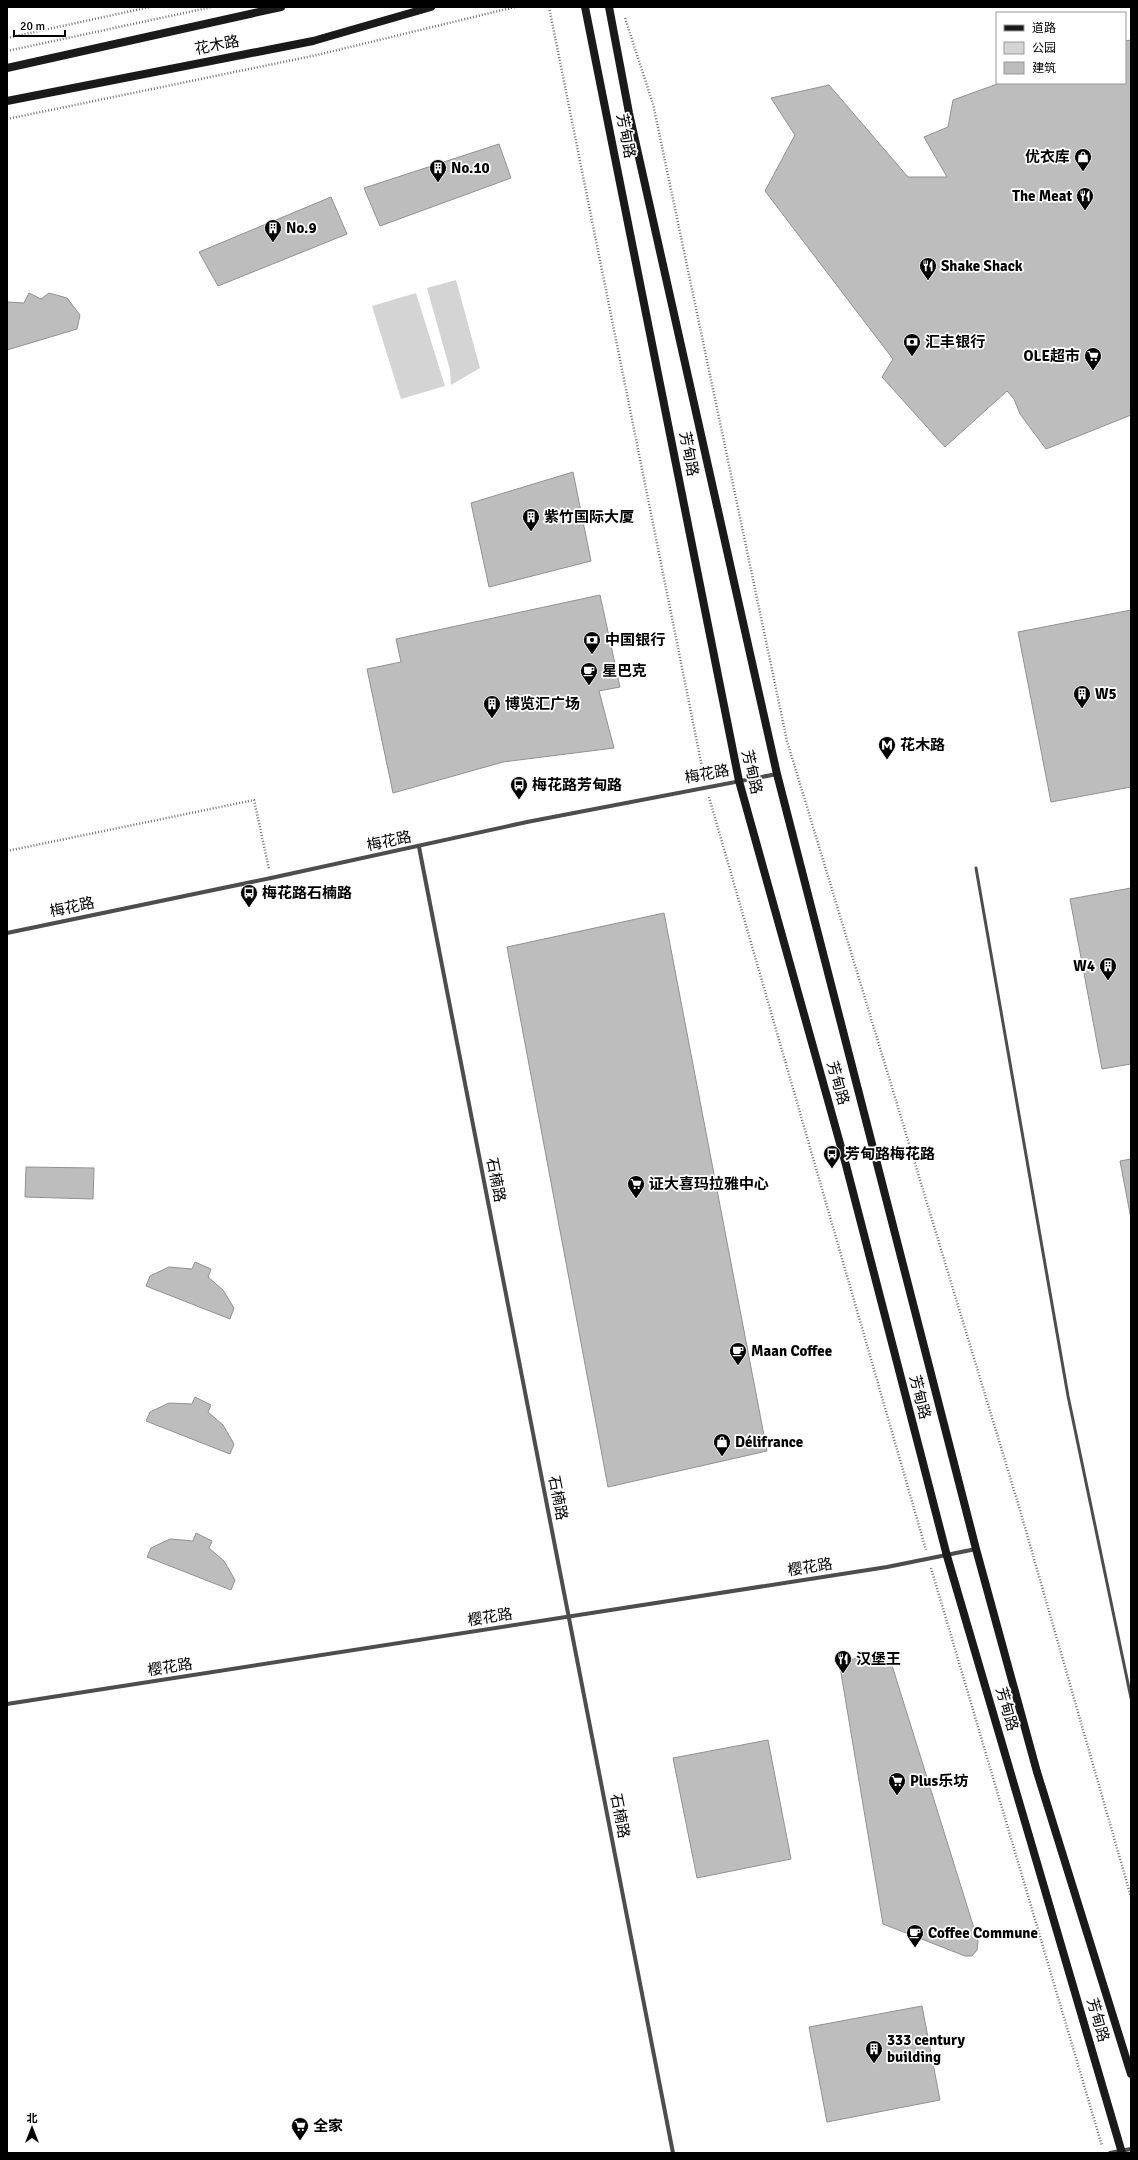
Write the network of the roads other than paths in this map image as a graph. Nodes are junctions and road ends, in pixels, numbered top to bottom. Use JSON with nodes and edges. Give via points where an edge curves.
{"nodes":[{"id":1,"x":281,"y":7,"type":"edge"},
{"id":2,"x":431,"y":7,"type":"edge"},
{"id":3,"x":585,"y":7,"type":"edge"},
{"id":4,"x":609,"y":7,"type":"edge"},
{"id":5,"x":7,"y":68,"type":"edge"},
{"id":6,"x":7,"y":101,"type":"edge"},
{"id":7,"x":776,"y":774,"type":"junction"},
{"id":8,"x":739,"y":781,"type":"junction"},
{"id":9,"x":419,"y":847,"type":"junction"},
{"id":10,"x":976,"y":868,"type":"dead end"},
{"id":11,"x":7,"y":933,"type":"edge"},
{"id":12,"x":976,"y":1549,"type":"junction"},
{"id":13,"x":947,"y":1556,"type":"junction"},
{"id":14,"x":569,"y":1617,"type":"junction"},
{"id":15,"x":1131,"y":1698,"type":"edge"},
{"id":16,"x":7,"y":1704,"type":"edge"},
{"id":17,"x":1131,"y":2074,"type":"edge"},
{"id":18,"x":1131,"y":2148,"type":"edge"},
{"id":19,"x":1122,"y":2152,"type":"edge"},
{"id":20,"x":673,"y":2153,"type":"edge"},
{"id":21,"x":1110,"y":2153,"type":"edge"}],
"edges":[{"from":1,"to":5,"type":"main road","name":"花木路"},
{"from":2,"to":6,"type":"main road","name":"花木路","via":[[313,41]]},
{"from":3,"to":8,"type":"main road","name":"芳甸路"},
{"from":4,"to":7,"type":"main road","name":"芳甸路","via":[[645,183]]},
{"from":7,"to":8,"type":"street","name":"梅花路"},
{"from":7,"to":12,"type":"main road","name":"芳甸路"},
{"from":8,"to":9,"type":"street","name":"梅花路","via":[[527,822]]},
{"from":8,"to":13,"type":"main road","name":"芳甸路","via":[[846,1165]]},
{"from":9,"to":11,"type":"street","name":"梅花路"},
{"from":9,"to":14,"type":"street","name":"石楠路"},
{"from":10,"to":15,"type":"lane","via":[[1068,1396]]},
{"from":12,"to":13,"type":"street","name":"樱花路"},
{"from":12,"to":17,"type":"main road","name":"芳甸路","via":[[1050,1815]]},
{"from":13,"to":14,"type":"street","name":"樱花路"},
{"from":13,"to":19,"type":"main road","name":"芳甸路"},
{"from":14,"to":16,"type":"street","name":"樱花路"},
{"from":14,"to":20,"type":"street","name":"石楠路"},
{"from":18,"to":19,"type":"street"},
{"from":19,"to":21,"type":"street"}]}
